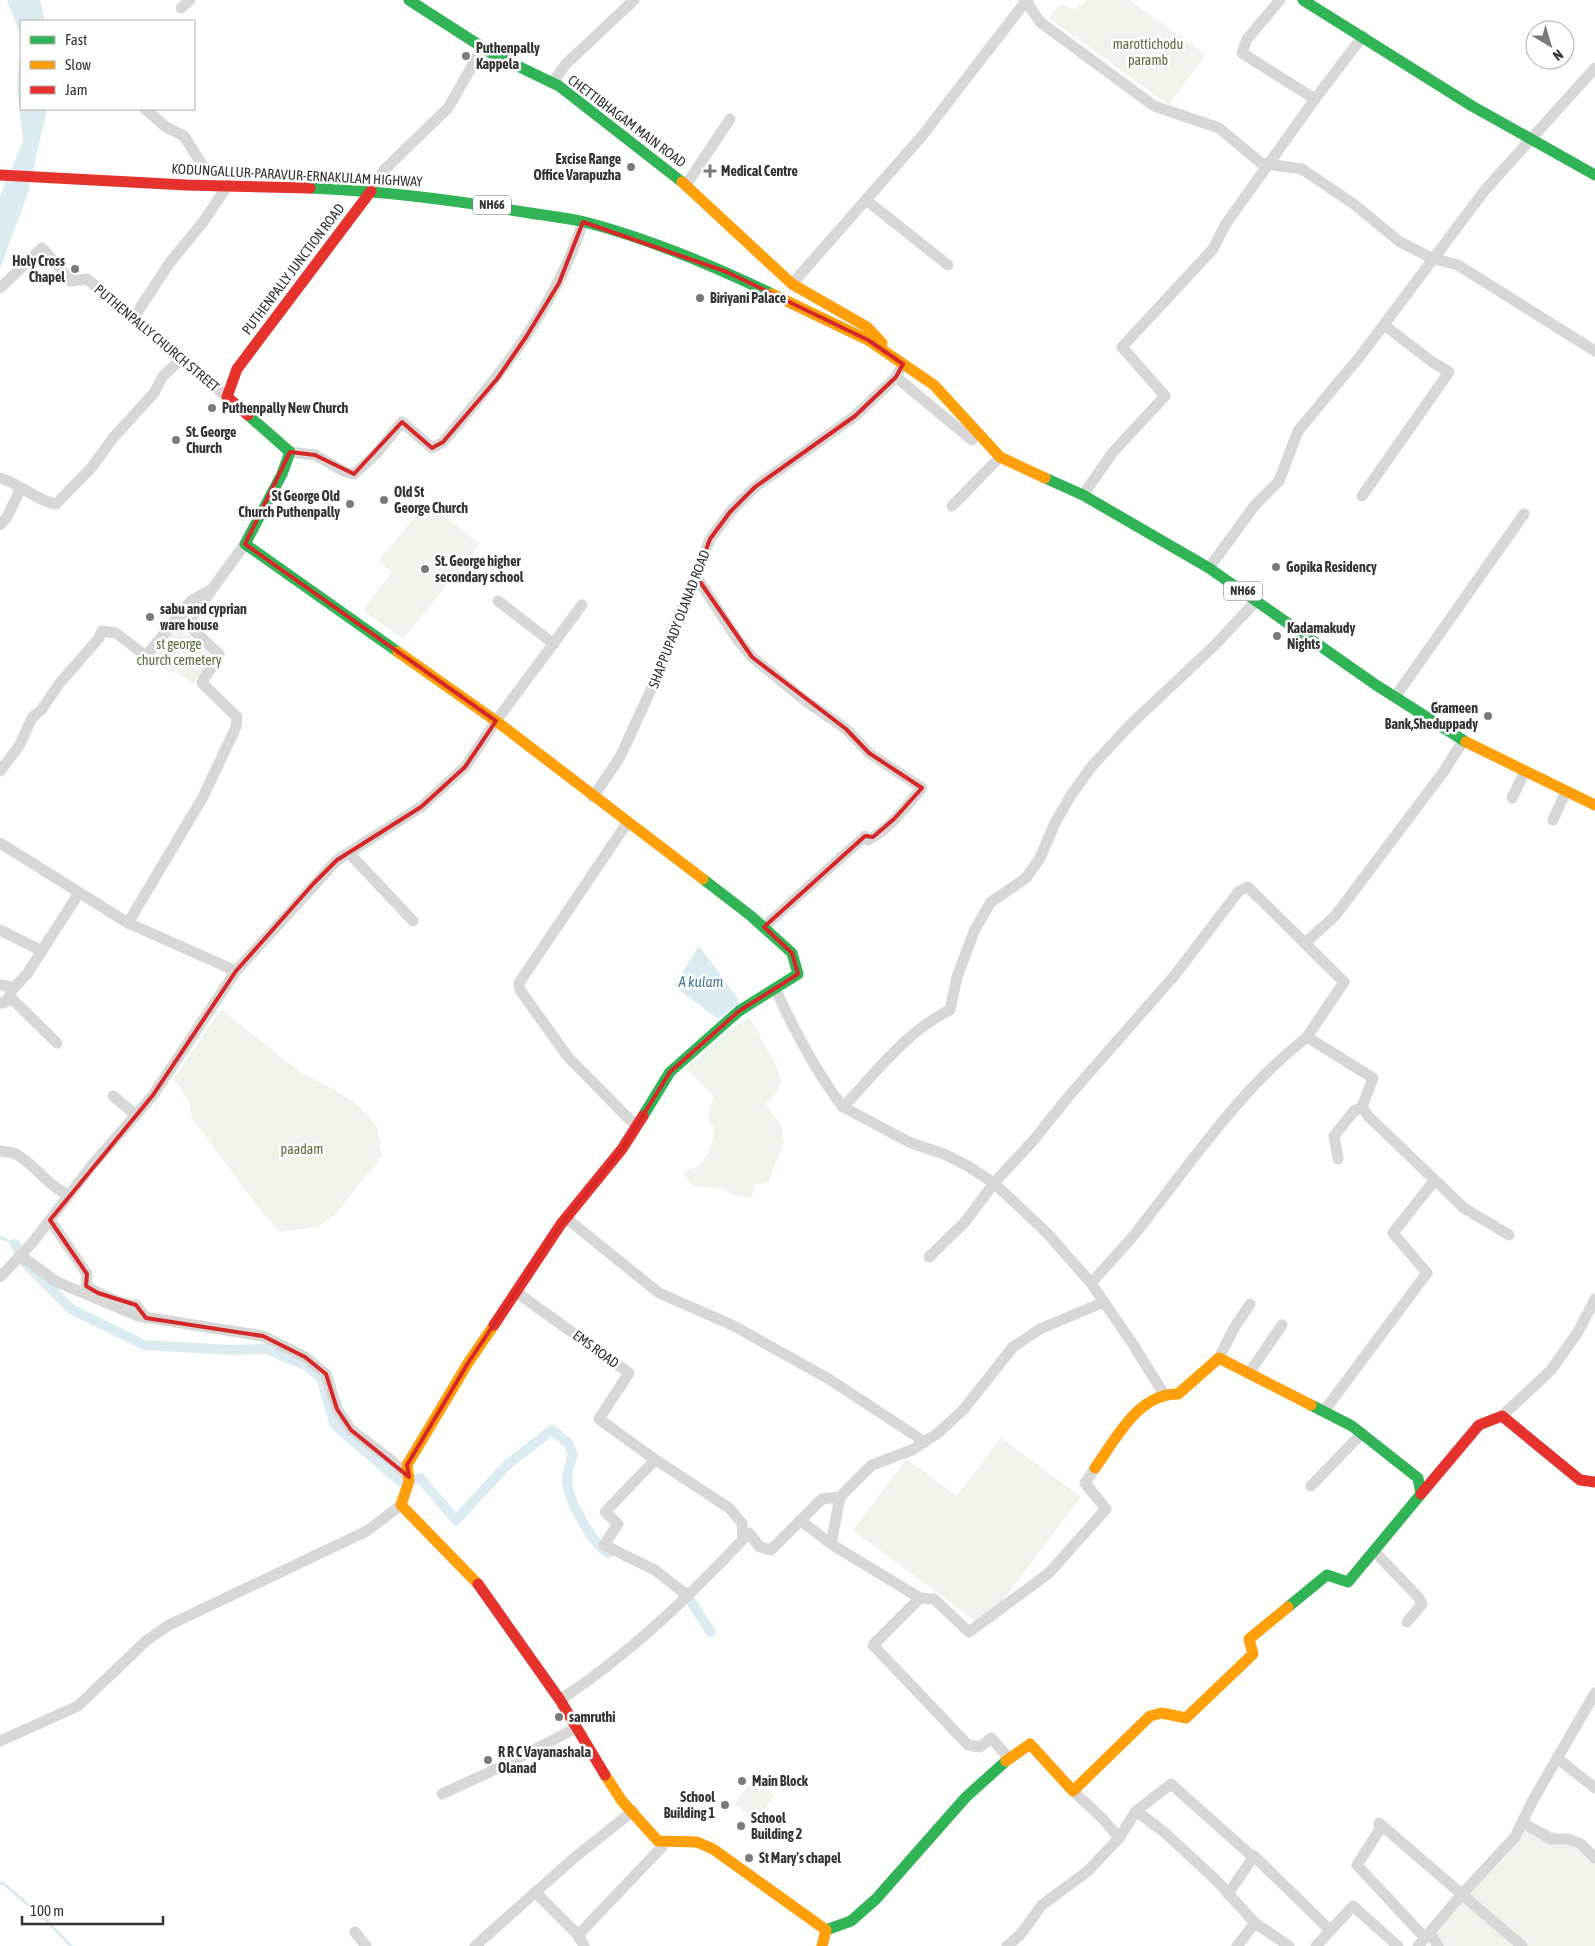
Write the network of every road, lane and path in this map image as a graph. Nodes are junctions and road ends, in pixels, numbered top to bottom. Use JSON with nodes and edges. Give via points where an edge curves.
{"nodes":[{"id":1,"x":190,"y":0,"type":"edge"},
{"id":2,"x":408,"y":0,"type":"edge"},
{"id":3,"x":634,"y":0,"type":"edge"},
{"id":4,"x":1026,"y":0,"type":"edge"},
{"id":5,"x":1280,"y":0,"type":"edge"},
{"id":6,"x":1303,"y":0,"type":"edge"},
{"id":7,"x":181,"y":8,"type":"dead end"},
{"id":8,"x":1363,"y":36,"type":"junction"},
{"id":9,"x":484,"y":47,"type":"junction"},
{"id":10,"x":1595,"y":68,"type":"edge"},
{"id":11,"x":552,"y":83,"type":"junction"},
{"id":12,"x":1315,"y":99,"type":"junction"},
{"id":13,"x":146,"y":110,"type":"edge"},
{"id":14,"x":730,"y":119,"type":"dead end"},
{"id":15,"x":1530,"y":139,"type":"junction"},
{"id":16,"x":1270,"y":164,"type":"junction"},
{"id":17,"x":204,"y":168,"type":"dead end"},
{"id":18,"x":0,"y":175,"type":"edge"},
{"id":19,"x":1595,"y":175,"type":"edge"},
{"id":20,"x":228,"y":185,"type":"junction"},
{"id":21,"x":686,"y":185,"type":"junction"},
{"id":22,"x":372,"y":191,"type":"junction"},
{"id":23,"x":866,"y":200,"type":"junction"},
{"id":24,"x":583,"y":222,"type":"junction"},
{"id":25,"x":1432,"y":258,"type":"junction"},
{"id":26,"x":948,"y":265,"type":"dead end"},
{"id":27,"x":792,"y":284,"type":"junction"},
{"id":28,"x":0,"y":288,"type":"edge"},
{"id":29,"x":134,"y":317,"type":"junction"},
{"id":30,"x":1384,"y":325,"type":"junction"},
{"id":31,"x":1595,"y":351,"type":"edge"},
{"id":32,"x":182,"y":358,"type":"junction"},
{"id":33,"x":903,"y":364,"type":"junction"},
{"id":34,"x":896,"y":377,"type":"junction"},
{"id":35,"x":227,"y":397,"type":"junction"},
{"id":36,"x":290,"y":452,"type":"junction"},
{"id":37,"x":1000,"y":456,"type":"junction"},
{"id":38,"x":0,"y":478,"type":"edge"},
{"id":39,"x":21,"y":488,"type":"junction"},
{"id":40,"x":1083,"y":495,"type":"junction"},
{"id":41,"x":1362,"y":496,"type":"dead end"},
{"id":42,"x":952,"y":506,"type":"dead end"},
{"id":43,"x":1524,"y":514,"type":"dead end"},
{"id":44,"x":0,"y":525,"type":"edge"},
{"id":45,"x":245,"y":544,"type":"junction"},
{"id":46,"x":1209,"y":568,"type":"junction"},
{"id":47,"x":696,"y":576,"type":"junction"},
{"id":48,"x":212,"y":589,"type":"junction"},
{"id":49,"x":1257,"y":600,"type":"junction"},
{"id":50,"x":498,"y":601,"type":"dead end"},
{"id":51,"x":582,"y":605,"type":"dead end"},
{"id":52,"x":554,"y":644,"type":"junction"},
{"id":53,"x":1395,"y":698,"type":"junction"},
{"id":54,"x":496,"y":721,"type":"junction"},
{"id":55,"x":1463,"y":741,"type":"junction"},
{"id":56,"x":0,"y":771,"type":"edge"},
{"id":57,"x":1525,"y":771,"type":"junction"},
{"id":58,"x":1566,"y":790,"type":"junction"},
{"id":59,"x":593,"y":797,"type":"junction"},
{"id":60,"x":1512,"y":798,"type":"dead end"},
{"id":61,"x":1595,"y":805,"type":"edge"},
{"id":62,"x":1553,"y":820,"type":"dead end"},
{"id":63,"x":627,"y":823,"type":"junction"},
{"id":64,"x":0,"y":843,"type":"edge"},
{"id":65,"x":349,"y":852,"type":"junction"},
{"id":66,"x":79,"y":893,"type":"junction"},
{"id":67,"x":413,"y":921,"type":"dead end"},
{"id":68,"x":128,"y":923,"type":"junction"},
{"id":69,"x":764,"y":927,"type":"junction"},
{"id":70,"x":0,"y":930,"type":"edge"},
{"id":71,"x":1305,"y":943,"type":"junction"},
{"id":72,"x":42,"y":952,"type":"junction"},
{"id":73,"x":236,"y":971,"type":"junction"},
{"id":74,"x":775,"y":988,"type":"junction"},
{"id":75,"x":4,"y":991,"type":"edge"},
{"id":76,"x":1307,"y":1037,"type":"junction"},
{"id":77,"x":57,"y":1043,"type":"dead end"},
{"id":78,"x":113,"y":1096,"type":"dead end"},
{"id":79,"x":1362,"y":1107,"type":"junction"},
{"id":80,"x":843,"y":1108,"type":"junction"},
{"id":81,"x":136,"y":1115,"type":"junction"},
{"id":82,"x":636,"y":1126,"type":"junction"},
{"id":83,"x":1,"y":1152,"type":"edge"},
{"id":84,"x":1338,"y":1158,"type":"dead end"},
{"id":85,"x":1434,"y":1181,"type":"junction"},
{"id":86,"x":994,"y":1183,"type":"junction"},
{"id":87,"x":69,"y":1195,"type":"junction"},
{"id":88,"x":566,"y":1218,"type":"junction"},
{"id":89,"x":50,"y":1220,"type":"junction"},
{"id":90,"x":1509,"y":1235,"type":"dead end"},
{"id":91,"x":21,"y":1256,"type":"junction"},
{"id":92,"x":929,"y":1257,"type":"dead end"},
{"id":93,"x":0,"y":1277,"type":"edge"},
{"id":94,"x":1091,"y":1284,"type":"junction"},
{"id":95,"x":516,"y":1292,"type":"junction"},
{"id":96,"x":1595,"y":1299,"type":"edge"},
{"id":97,"x":1104,"y":1302,"type":"junction"},
{"id":98,"x":1250,"y":1304,"type":"dead end"},
{"id":99,"x":146,"y":1318,"type":"junction"},
{"id":100,"x":1282,"y":1324,"type":"dead end"},
{"id":101,"x":1219,"y":1358,"type":"junction"},
{"id":102,"x":1249,"y":1373,"type":"junction"},
{"id":103,"x":1164,"y":1394,"type":"junction"},
{"id":104,"x":1324,"y":1411,"type":"junction"},
{"id":105,"x":1502,"y":1416,"type":"junction"},
{"id":106,"x":1362,"y":1433,"type":"junction"},
{"id":107,"x":925,"y":1442,"type":"junction"},
{"id":108,"x":652,"y":1458,"type":"junction"},
{"id":109,"x":1095,"y":1468,"type":"joint"},
{"id":110,"x":409,"y":1479,"type":"junction"},
{"id":111,"x":1595,"y":1482,"type":"edge"},
{"id":112,"x":1311,"y":1486,"type":"dead end"},
{"id":113,"x":1421,"y":1494,"type":"junction"},
{"id":114,"x":840,"y":1498,"type":"junction"},
{"id":115,"x":401,"y":1505,"type":"junction"},
{"id":116,"x":800,"y":1520,"type":"junction"},
{"id":117,"x":743,"y":1539,"type":"junction"},
{"id":118,"x":831,"y":1544,"type":"junction"},
{"id":119,"x":1374,"y":1552,"type":"junction"},
{"id":120,"x":688,"y":1596,"type":"junction"},
{"id":121,"x":920,"y":1598,"type":"junction"},
{"id":122,"x":1407,"y":1622,"type":"dead end"},
{"id":123,"x":1595,"y":1693,"type":"edge"},
{"id":124,"x":560,"y":1700,"type":"junction"},
{"id":125,"x":576,"y":1728,"type":"junction"},
{"id":126,"x":0,"y":1741,"type":"edge"},
{"id":127,"x":1009,"y":1758,"type":"junction"},
{"id":128,"x":1557,"y":1758,"type":"junction"},
{"id":129,"x":1595,"y":1788,"type":"edge"},
{"id":130,"x":1073,"y":1791,"type":"junction"},
{"id":131,"x":442,"y":1794,"type":"dead end"},
{"id":132,"x":1136,"y":1811,"type":"junction"},
{"id":133,"x":633,"y":1812,"type":"junction"},
{"id":134,"x":1523,"y":1823,"type":"junction"},
{"id":135,"x":1119,"y":1838,"type":"junction"},
{"id":136,"x":658,"y":1841,"type":"junction"},
{"id":137,"x":1253,"y":1857,"type":"junction"},
{"id":138,"x":1595,"y":1858,"type":"edge"},
{"id":139,"x":535,"y":1892,"type":"junction"},
{"id":140,"x":1228,"y":1894,"type":"junction"},
{"id":141,"x":1462,"y":1894,"type":"junction"},
{"id":142,"x":1255,"y":1923,"type":"junction"},
{"id":143,"x":826,"y":1930,"type":"junction"},
{"id":144,"x":1330,"y":1930,"type":"junction"},
{"id":145,"x":356,"y":1932,"type":"dead end"},
{"id":146,"x":578,"y":1935,"type":"junction"},
{"id":147,"x":1424,"y":1939,"type":"edge"},
{"id":148,"x":366,"y":1946,"type":"edge"},
{"id":149,"x":475,"y":1946,"type":"edge"},
{"id":150,"x":584,"y":1946,"type":"edge"},
{"id":151,"x":822,"y":1946,"type":"edge"},
{"id":152,"x":1007,"y":1946,"type":"edge"},
{"id":153,"x":1237,"y":1946,"type":"edge"},
{"id":154,"x":1289,"y":1946,"type":"edge"},
{"id":155,"x":1316,"y":1946,"type":"edge"},
{"id":156,"x":1398,"y":1946,"type":"edge"},
{"id":157,"x":1438,"y":1946,"type":"edge"},
{"id":158,"x":1522,"y":1946,"type":"edge"}],
"edges":[{"from":1,"to":7,"type":"street"},
{"from":2,"to":9,"type":"main road","name":"CHETTIBHAGAM MAIN ROAD"},
{"from":3,"to":11,"type":"street","via":[[566,64]]},
{"from":4,"to":16,"type":"street","via":[[1040,22],[1154,106],[1218,128],[1261,163]]},
{"from":4,"to":23,"type":"street","via":[[922,136]]},
{"from":5,"to":12,"type":"street","via":[[1247,39],[1242,53]]},
{"from":6,"to":8,"type":"main road"},
{"from":8,"to":12,"type":"street"},
{"from":8,"to":15,"type":"main road"},
{"from":9,"to":11,"type":"main road","name":"CHETTIBHAGAM MAIN ROAD"},
{"from":9,"to":22,"type":"street","name":"PUTHENPALLY JUNCTION ROAD","via":[[448,108],[384,170]]},
{"from":10,"to":15,"type":"street"},
{"from":11,"to":21,"type":"main road","name":"CHETTIBHAGAM MAIN ROAD"},
{"from":12,"to":16,"type":"street"},
{"from":13,"to":17,"type":"street","via":[[166,127],[184,136]]},
{"from":14,"to":21,"type":"street"},
{"from":15,"to":19,"type":"main road"},
{"from":15,"to":25,"type":"street"},
{"from":16,"to":25,"type":"street","via":[[1302,169],[1355,205],[1400,242]]},
{"from":16,"to":40,"type":"street","via":[[1225,225],[1213,249],[1122,346],[1165,396],[1114,452]]},
{"from":18,"to":20,"type":"main road","name":"KODUNGALLUR-PARAVUR-ERNAKULAM HIGHWAY","number":"NH66","via":[[186,186]]},
{"from":20,"to":22,"type":"main road","name":"KODUNGALLUR-PARAVUR-ERNAKULAM HIGHWAY","number":"NH66"},
{"from":20,"to":29,"type":"street"},
{"from":21,"to":27,"type":"main road","name":"CHETTIBHAGAM MAIN ROAD"},
{"from":22,"to":24,"type":"main road","name":"KODUNGALLUR-PARAVUR-ERNAKULAM HIGHWAY","number":"NH66","via":[[448,198]]},
{"from":22,"to":35,"type":"main road","name":"PUTHENPALLY JUNCTION ROAD","via":[[237,369]]},
{"from":23,"to":26,"type":"street"},
{"from":23,"to":27,"type":"street"},
{"from":24,"to":33,"type":"main road","name":"KODUNGALLUR-PARAVUR-ERNAKULAM HIGHWAY","number":"NH66","via":[[654,243],[727,272],[868,340]]},
{"from":24,"to":36,"type":"street","via":[[559,283],[526,337],[497,379],[443,442],[432,448],[402,422],[376,454],[354,474],[314,455]]},
{"from":25,"to":30,"type":"street"},
{"from":25,"to":31,"type":"street","via":[[1458,265]]},
{"from":27,"to":33,"type":"main road","name":"CHETTIBHAGAM MAIN ROAD","via":[[867,327]]},
{"from":28,"to":29,"type":"street","name":"PUTHENPALLY CHURCH STREET","via":[[42,248],[71,281],[87,279]]},
{"from":29,"to":32,"type":"street","name":"PUTHENPALLY CHURCH STREET"},
{"from":30,"to":41,"type":"street","via":[[1449,372]]},
{"from":30,"to":46,"type":"street","via":[[1298,431],[1279,481],[1255,505]]},
{"from":32,"to":35,"type":"street","name":"PUTHENPALLY CHURCH STREET"},
{"from":32,"to":39,"type":"street","via":[[163,376],[154,393],[113,438],[92,467],[56,504]]},
{"from":33,"to":34,"type":"street","name":"SHAPPUPADY OLANAD ROAD"},
{"from":33,"to":37,"type":"main road","name":"KODUNGALLUR-PARAVUR-ERNAKULAM HIGHWAY","number":"NH66","via":[[934,385]]},
{"from":34,"to":37,"type":"street","via":[[994,457]]},
{"from":34,"to":47,"type":"street","name":"SHAPPUPADY OLANAD ROAD","via":[[855,416],[754,487],[710,539]]},
{"from":35,"to":36,"type":"main road"},
{"from":36,"to":45,"type":"main road"},
{"from":37,"to":40,"type":"main road","name":"KODUNGALLUR-PARAVUR-ERNAKULAM HIGHWAY","number":"NH66"},
{"from":37,"to":42,"type":"street"},
{"from":38,"to":39,"type":"street"},
{"from":39,"to":44,"type":"street"},
{"from":40,"to":46,"type":"main road","name":"KODUNGALLUR-PARAVUR-ERNAKULAM HIGHWAY","number":"NH66"},
{"from":43,"to":53,"type":"street"},
{"from":45,"to":48,"type":"street"},
{"from":45,"to":54,"type":"main road"},
{"from":46,"to":49,"type":"main road","name":"KODUNGALLUR-PARAVUR-ERNAKULAM HIGHWAY","number":"NH66"},
{"from":47,"to":59,"type":"street","name":"SHAPPUPADY OLANAD ROAD","via":[[646,703],[620,757]]},
{"from":47,"to":69,"type":"street","via":[[752,657],[846,729],[868,753],[922,788],[894,819],[873,837],[868,840],[866,836]]},
{"from":48,"to":56,"type":"street","via":[[191,600],[146,656],[116,633],[102,631],[32,718],[19,746]]},
{"from":48,"to":68,"type":"street","via":[[188,621],[191,628],[219,654],[202,682],[237,717],[236,727],[203,797]]},
{"from":49,"to":53,"type":"main road","name":"KODUNGALLUR-PARAVUR-ERNAKULAM HIGHWAY","number":"NH66"},
{"from":49,"to":80,"type":"street","via":[[1092,766],[1056,820],[1040,858],[1014,886],[991,902],[976,929],[957,977],[950,1010],[933,1018],[902,1045]]},
{"from":50,"to":52,"type":"street"},
{"from":51,"to":52,"type":"street"},
{"from":52,"to":54,"type":"street"},
{"from":53,"to":55,"type":"main road","name":"KODUNGALLUR-PARAVUR-ERNAKULAM HIGHWAY","number":"NH66"},
{"from":54,"to":59,"type":"main road"},
{"from":54,"to":65,"type":"street","via":[[465,767],[420,808]]},
{"from":55,"to":57,"type":"main road","name":"KODUNGALLUR-PARAVUR-ERNAKULAM HIGHWAY","number":"NH66"},
{"from":55,"to":71,"type":"street","via":[[1335,916]]},
{"from":57,"to":58,"type":"main road","name":"KODUNGALLUR-PARAVUR-ERNAKULAM HIGHWAY","number":"NH66"},
{"from":57,"to":60,"type":"street"},
{"from":58,"to":61,"type":"main road","name":"KODUNGALLUR-PARAVUR-ERNAKULAM HIGHWAY","number":"NH66"},
{"from":58,"to":62,"type":"street"},
{"from":59,"to":63,"type":"main road"},
{"from":63,"to":69,"type":"main road"},
{"from":63,"to":82,"type":"street","via":[[519,983],[520,990],[568,1057]]},
{"from":64,"to":66,"type":"street"},
{"from":65,"to":67,"type":"street"},
{"from":65,"to":73,"type":"street","via":[[314,883]]},
{"from":66,"to":68,"type":"street"},
{"from":66,"to":72,"type":"street"},
{"from":68,"to":73,"type":"street"},
{"from":69,"to":74,"type":"main road","via":[[792,953],[798,974]]},
{"from":70,"to":72,"type":"street"},
{"from":71,"to":76,"type":"street","via":[[1344,982]]},
{"from":71,"to":86,"type":"street","via":[[1258,895],[1248,888],[1239,891],[1178,971]]},
{"from":72,"to":75,"type":"street","via":[[27,974]]},
{"from":73,"to":81,"type":"street","via":[[153,1095]]},
{"from":74,"to":80,"type":"street","via":[[813,1064]]},
{"from":74,"to":82,"type":"main road","via":[[739,1011],[670,1072]]},
{"from":75,"to":77,"type":"street"},
{"from":76,"to":79,"type":"street","via":[[1372,1078]]},
{"from":76,"to":94,"type":"street","via":[[1282,1056],[1232,1109]]},
{"from":78,"to":81,"type":"street"},
{"from":79,"to":84,"type":"street","via":[[1334,1136]]},
{"from":79,"to":85,"type":"street"},
{"from":80,"to":86,"type":"street","via":[[911,1143],[944,1154]]},
{"from":81,"to":87,"type":"street"},
{"from":82,"to":88,"type":"main road","via":[[622,1149]]},
{"from":83,"to":87,"type":"street","via":[[15,1154],[50,1184]]},
{"from":85,"to":90,"type":"street","via":[[1464,1208]]},
{"from":85,"to":104,"type":"street","via":[[1393,1234],[1427,1273]]},
{"from":86,"to":92,"type":"street","via":[[965,1222]]},
{"from":86,"to":94,"type":"street","via":[[1047,1233]]},
{"from":87,"to":89,"type":"street"},
{"from":88,"to":95,"type":"main road"},
{"from":88,"to":107,"type":"street","via":[[659,1293],[732,1325],[829,1379]]},
{"from":89,"to":91,"type":"street"},
{"from":89,"to":99,"type":"street","via":[[87,1274],[86,1286],[110,1298],[136,1305]]},
{"from":91,"to":93,"type":"street"},
{"from":91,"to":99,"type":"street","via":[[57,1282]]},
{"from":94,"to":97,"type":"street"},
{"from":95,"to":108,"type":"street","name":"EMS ROAD","via":[[629,1373],[599,1419]]},
{"from":95,"to":110,"type":"main road","via":[[468,1363],[407,1465]]},
{"from":96,"to":105,"type":"street","via":[[1578,1332],[1551,1370]]},
{"from":97,"to":103,"type":"street"},
{"from":97,"to":107,"type":"street","via":[[1040,1329],[1013,1347],[964,1410]]},
{"from":98,"to":101,"type":"street"},
{"from":99,"to":110,"type":"street","via":[[263,1336],[305,1357],[326,1374],[337,1409],[351,1430],[391,1460]]},
{"from":100,"to":102,"type":"street"},
{"from":101,"to":102,"type":"main road"},
{"from":101,"to":103,"type":"main road","via":[[1178,1394]]},
{"from":102,"to":104,"type":"main road"},
{"from":103,"to":109,"type":"main road","via":[[1136,1411]]},
{"from":104,"to":106,"type":"main road"},
{"from":105,"to":111,"type":"main road","via":[[1580,1480]]},
{"from":105,"to":113,"type":"main road","via":[[1479,1425]]},
{"from":106,"to":112,"type":"street"},
{"from":106,"to":113,"type":"main road","via":[[1418,1478]]},
{"from":107,"to":114,"type":"street","via":[[872,1466]]},
{"from":108,"to":117,"type":"street","via":[[729,1508],[742,1524]]},
{"from":108,"to":120,"type":"street","via":[[605,1512],[618,1524],[604,1545],[655,1570]]},
{"from":109,"to":121,"type":"street","via":[[1085,1483],[1106,1509],[1049,1573],[1036,1583],[969,1632],[934,1599]]},
{"from":110,"to":115,"type":"main road"},
{"from":113,"to":119,"type":"main road"},
{"from":114,"to":116,"type":"street","via":[[822,1499]]},
{"from":114,"to":118,"type":"street"},
{"from":115,"to":124,"type":"main road","via":[[486,1591]]},
{"from":115,"to":126,"type":"street","via":[[367,1531],[169,1625],[147,1640],[78,1706]]},
{"from":116,"to":117,"type":"street","via":[[771,1550],[760,1547],[749,1533]]},
{"from":116,"to":118,"type":"street"},
{"from":117,"to":120,"type":"street"},
{"from":118,"to":121,"type":"street"},
{"from":119,"to":122,"type":"street","via":[[1422,1604]]},
{"from":119,"to":130,"type":"main road","via":[[1348,1582],[1327,1575],[1249,1639],[1253,1654],[1186,1718],[1162,1714],[1150,1716]]},
{"from":120,"to":124,"type":"street","via":[[597,1676]]},
{"from":121,"to":127,"type":"street","via":[[873,1645],[968,1745],[980,1746],[991,1738]]},
{"from":123,"to":128,"type":"street"},
{"from":124,"to":125,"type":"main road"},
{"from":125,"to":131,"type":"street"},
{"from":125,"to":133,"type":"main road","via":[[622,1801]]},
{"from":127,"to":130,"type":"main road","via":[[1030,1744]]},
{"from":127,"to":143,"type":"main road","via":[[966,1797],[876,1899],[852,1921]]},
{"from":128,"to":129,"type":"street"},
{"from":128,"to":134,"type":"street"},
{"from":130,"to":135,"type":"street"},
{"from":132,"to":135,"type":"street"},
{"from":132,"to":137,"type":"street","via":[[1171,1784]]},
{"from":132,"to":140,"type":"street","via":[[1164,1832]]},
{"from":133,"to":136,"type":"main road"},
{"from":133,"to":139,"type":"street"},
{"from":134,"to":138,"type":"street","via":[[1551,1839],[1569,1839],[1581,1844]]},
{"from":134,"to":141,"type":"street","via":[[1515,1837]]},
{"from":135,"to":152,"type":"street","via":[[1088,1870],[1042,1905],[1020,1935]]},
{"from":136,"to":143,"type":"main road","via":[[697,1842],[713,1849]]},
{"from":136,"to":146,"type":"street","via":[[662,1847]]},
{"from":137,"to":140,"type":"street"},
{"from":137,"to":144,"type":"street"},
{"from":139,"to":146,"type":"street"},
{"from":139,"to":149,"type":"street"},
{"from":140,"to":142,"type":"street"},
{"from":141,"to":147,"type":"street"},
{"from":141,"to":147,"type":"street","via":[[1379,1823],[1380,1829],[1357,1865]]},
{"from":141,"to":158,"type":"street"},
{"from":142,"to":153,"type":"street"},
{"from":142,"to":154,"type":"street"},
{"from":143,"to":151,"type":"main road"},
{"from":144,"to":155,"type":"street"},
{"from":144,"to":156,"type":"street","via":[[1353,1906]]},
{"from":145,"to":148,"type":"street"},
{"from":146,"to":150,"type":"street"},
{"from":147,"to":157,"type":"street"}]}
